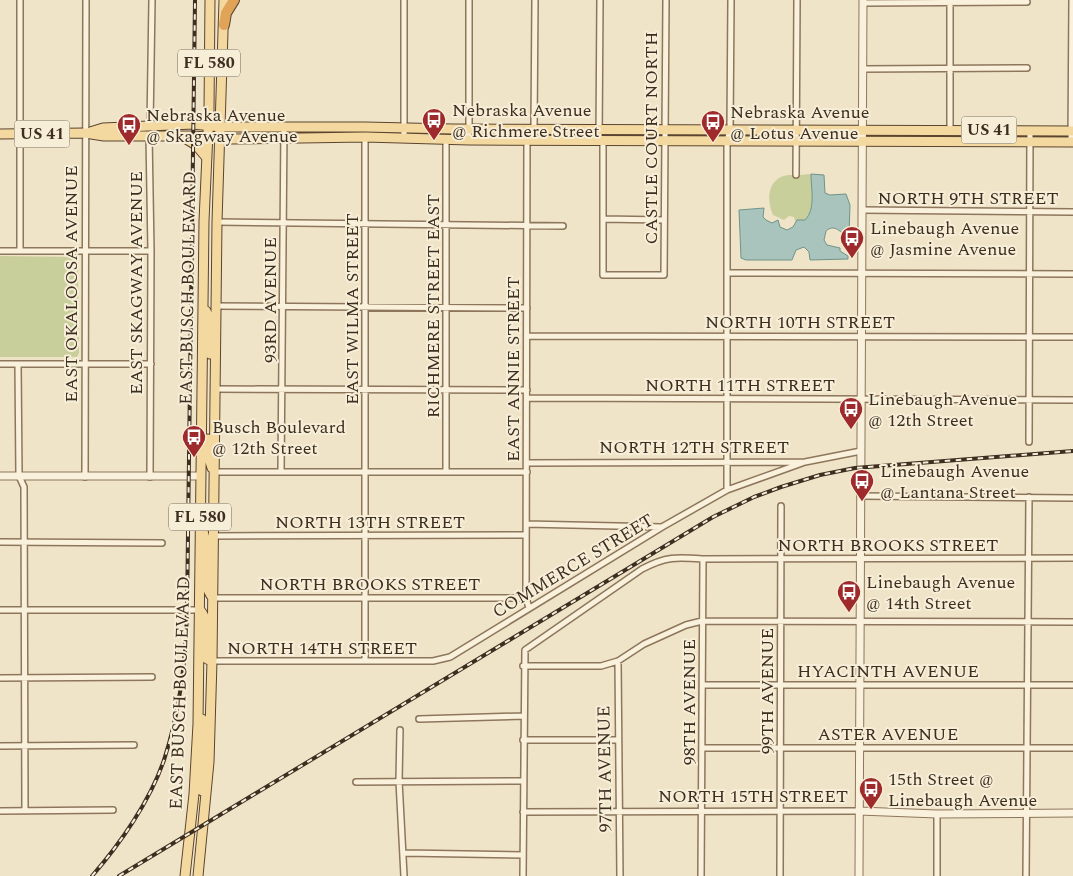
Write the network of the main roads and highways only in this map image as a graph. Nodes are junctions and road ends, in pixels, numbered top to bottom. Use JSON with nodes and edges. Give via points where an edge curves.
{"nodes":[{"id":1,"x":210,"y":0,"type":"edge"},
{"id":2,"x":224,"y":0,"type":"edge"},
{"id":3,"x":234,"y":0,"type":"edge"},
{"id":4,"x":224,"y":25,"type":"junction"},
{"id":5,"x":208,"y":125,"type":"junction"},
{"id":6,"x":220,"y":127,"type":"junction"},
{"id":7,"x":352,"y":127,"type":"junction"},
{"id":8,"x":1072,"y":131,"type":"edge"},
{"id":9,"x":84,"y":133,"type":"junction"},
{"id":10,"x":0,"y":134,"type":"edge"},
{"id":11,"x":181,"y":136,"type":"junction"},
{"id":12,"x":208,"y":137,"type":"junction"},
{"id":13,"x":322,"y":138,"type":"junction"},
{"id":14,"x":220,"y":139,"type":"junction"},
{"id":15,"x":1072,"y":142,"type":"edge"},
{"id":16,"x":207,"y":158,"type":"junction"},
{"id":17,"x":204,"y":220,"type":"junction"},
{"id":18,"x":216,"y":306,"type":"junction"},
{"id":19,"x":203,"y":307,"type":"junction"},
{"id":20,"x":215,"y":385,"type":"junction"},
{"id":21,"x":202,"y":402,"type":"junction"},
{"id":22,"x":214,"y":472,"type":"junction"},
{"id":23,"x":201,"y":476,"type":"junction"},
{"id":24,"x":200,"y":524,"type":"junction"},
{"id":25,"x":213,"y":536,"type":"junction"},
{"id":26,"x":213,"y":598,"type":"junction"},
{"id":27,"x":200,"y":610,"type":"junction"},
{"id":28,"x":212,"y":661,"type":"junction"},
{"id":29,"x":198,"y":713,"type":"junction"},
{"id":30,"x":207,"y":795,"type":"junction"},
{"id":31,"x":188,"y":854,"type":"junction"},
{"id":32,"x":185,"y":876,"type":"edge"},
{"id":33,"x":193,"y":876,"type":"edge"},
{"id":34,"x":198,"y":876,"type":"edge"}],
"edges":[{"from":1,"to":5,"type":"main road","name":"EAST BUSCH BOULEVARD","number":"FL 580"},
{"from":2,"to":4,"type":"main road","name":"EAST BUSCH BOULEVARD","number":"FL 580"},
{"from":3,"to":4,"type":"highway","via":[[226,13]]},
{"from":4,"to":6,"type":"main road","name":"EAST BUSCH BOULEVARD","number":"FL 580"},
{"from":5,"to":6,"type":"main road","number":"US 41"},
{"from":5,"to":9,"type":"main road","number":"US 41","via":[[103,128]]},
{"from":5,"to":12,"type":"main road","name":"EAST BUSCH BOULEVARD","number":"FL 580"},
{"from":6,"to":7,"type":"main road","number":"US 41"},
{"from":6,"to":14,"type":"main road","name":"EAST BUSCH BOULEVARD","number":"FL 580"},
{"from":7,"to":8,"type":"main road","number":"US 41"},
{"from":7,"to":13,"type":"main road","via":[[348,132],[326,134]]},
{"from":9,"to":10,"type":"main road","number":"US 41"},
{"from":9,"to":11,"type":"main road","number":"US 41"},
{"from":11,"to":12,"type":"main road","number":"US 41"},
{"from":11,"to":16,"type":"main road","via":[[196,145]]},
{"from":12,"to":14,"type":"main road","number":"US 41"},
{"from":12,"to":16,"type":"main road","name":"EAST BUSCH BOULEVARD","number":"FL 580"},
{"from":13,"to":14,"type":"main road","number":"US 41"},
{"from":13,"to":15,"type":"main road","number":"US 41"},
{"from":14,"to":18,"type":"main road","name":"EAST BUSCH BOULEVARD","number":"FL 580"},
{"from":16,"to":17,"type":"main road","name":"EAST BUSCH BOULEVARD","number":"FL 580"},
{"from":17,"to":18,"type":"main road","via":[[210,248],[210,292]]},
{"from":17,"to":19,"type":"main road","name":"EAST BUSCH BOULEVARD","number":"FL 580"},
{"from":18,"to":20,"type":"main road","name":"EAST BUSCH BOULEVARD","number":"FL 580"},
{"from":19,"to":20,"type":"main road","via":[[210,321],[210,368]]},
{"from":19,"to":21,"type":"main road","name":"EAST BUSCH BOULEVARD","number":"FL 580"},
{"from":20,"to":22,"type":"main road","name":"EAST BUSCH BOULEVARD","number":"FL 580"},
{"from":21,"to":22,"type":"main road","via":[[208,423],[208,455]]},
{"from":21,"to":23,"type":"main road","name":"EAST BUSCH BOULEVARD","number":"FL 580"},
{"from":22,"to":25,"type":"main road","name":"EAST BUSCH BOULEVARD","number":"FL 580"},
{"from":23,"to":24,"type":"main road","name":"EAST BUSCH BOULEVARD","number":"FL 580"},
{"from":23,"to":25,"type":"main road","via":[[207,488],[208,528]]},
{"from":24,"to":26,"type":"main road","via":[[207,542],[207,592]]},
{"from":24,"to":27,"type":"main road","name":"EAST BUSCH BOULEVARD","number":"FL 580"},
{"from":25,"to":26,"type":"main road","name":"EAST BUSCH BOULEVARD","number":"FL 580"},
{"from":26,"to":28,"type":"main road","name":"EAST BUSCH BOULEVARD","number":"FL 580"},
{"from":27,"to":28,"type":"main road","via":[[206,626],[206,659]]},
{"from":27,"to":29,"type":"main road","name":"EAST BUSCH BOULEVARD","number":"FL 580"},
{"from":28,"to":30,"type":"main road","name":"EAST BUSCH BOULEVARD","number":"FL 580"},
{"from":29,"to":30,"type":"main road","via":[[204,724],[202,787]]},
{"from":29,"to":31,"type":"main road","name":"EAST BUSCH BOULEVARD","number":"FL 580"},
{"from":30,"to":34,"type":"main road","name":"EAST BUSCH BOULEVARD","number":"FL 580"},
{"from":31,"to":32,"type":"main road","name":"EAST BUSCH BOULEVARD","number":"FL 580"},
{"from":31,"to":33,"type":"main road","via":[[194,858]]}]}
